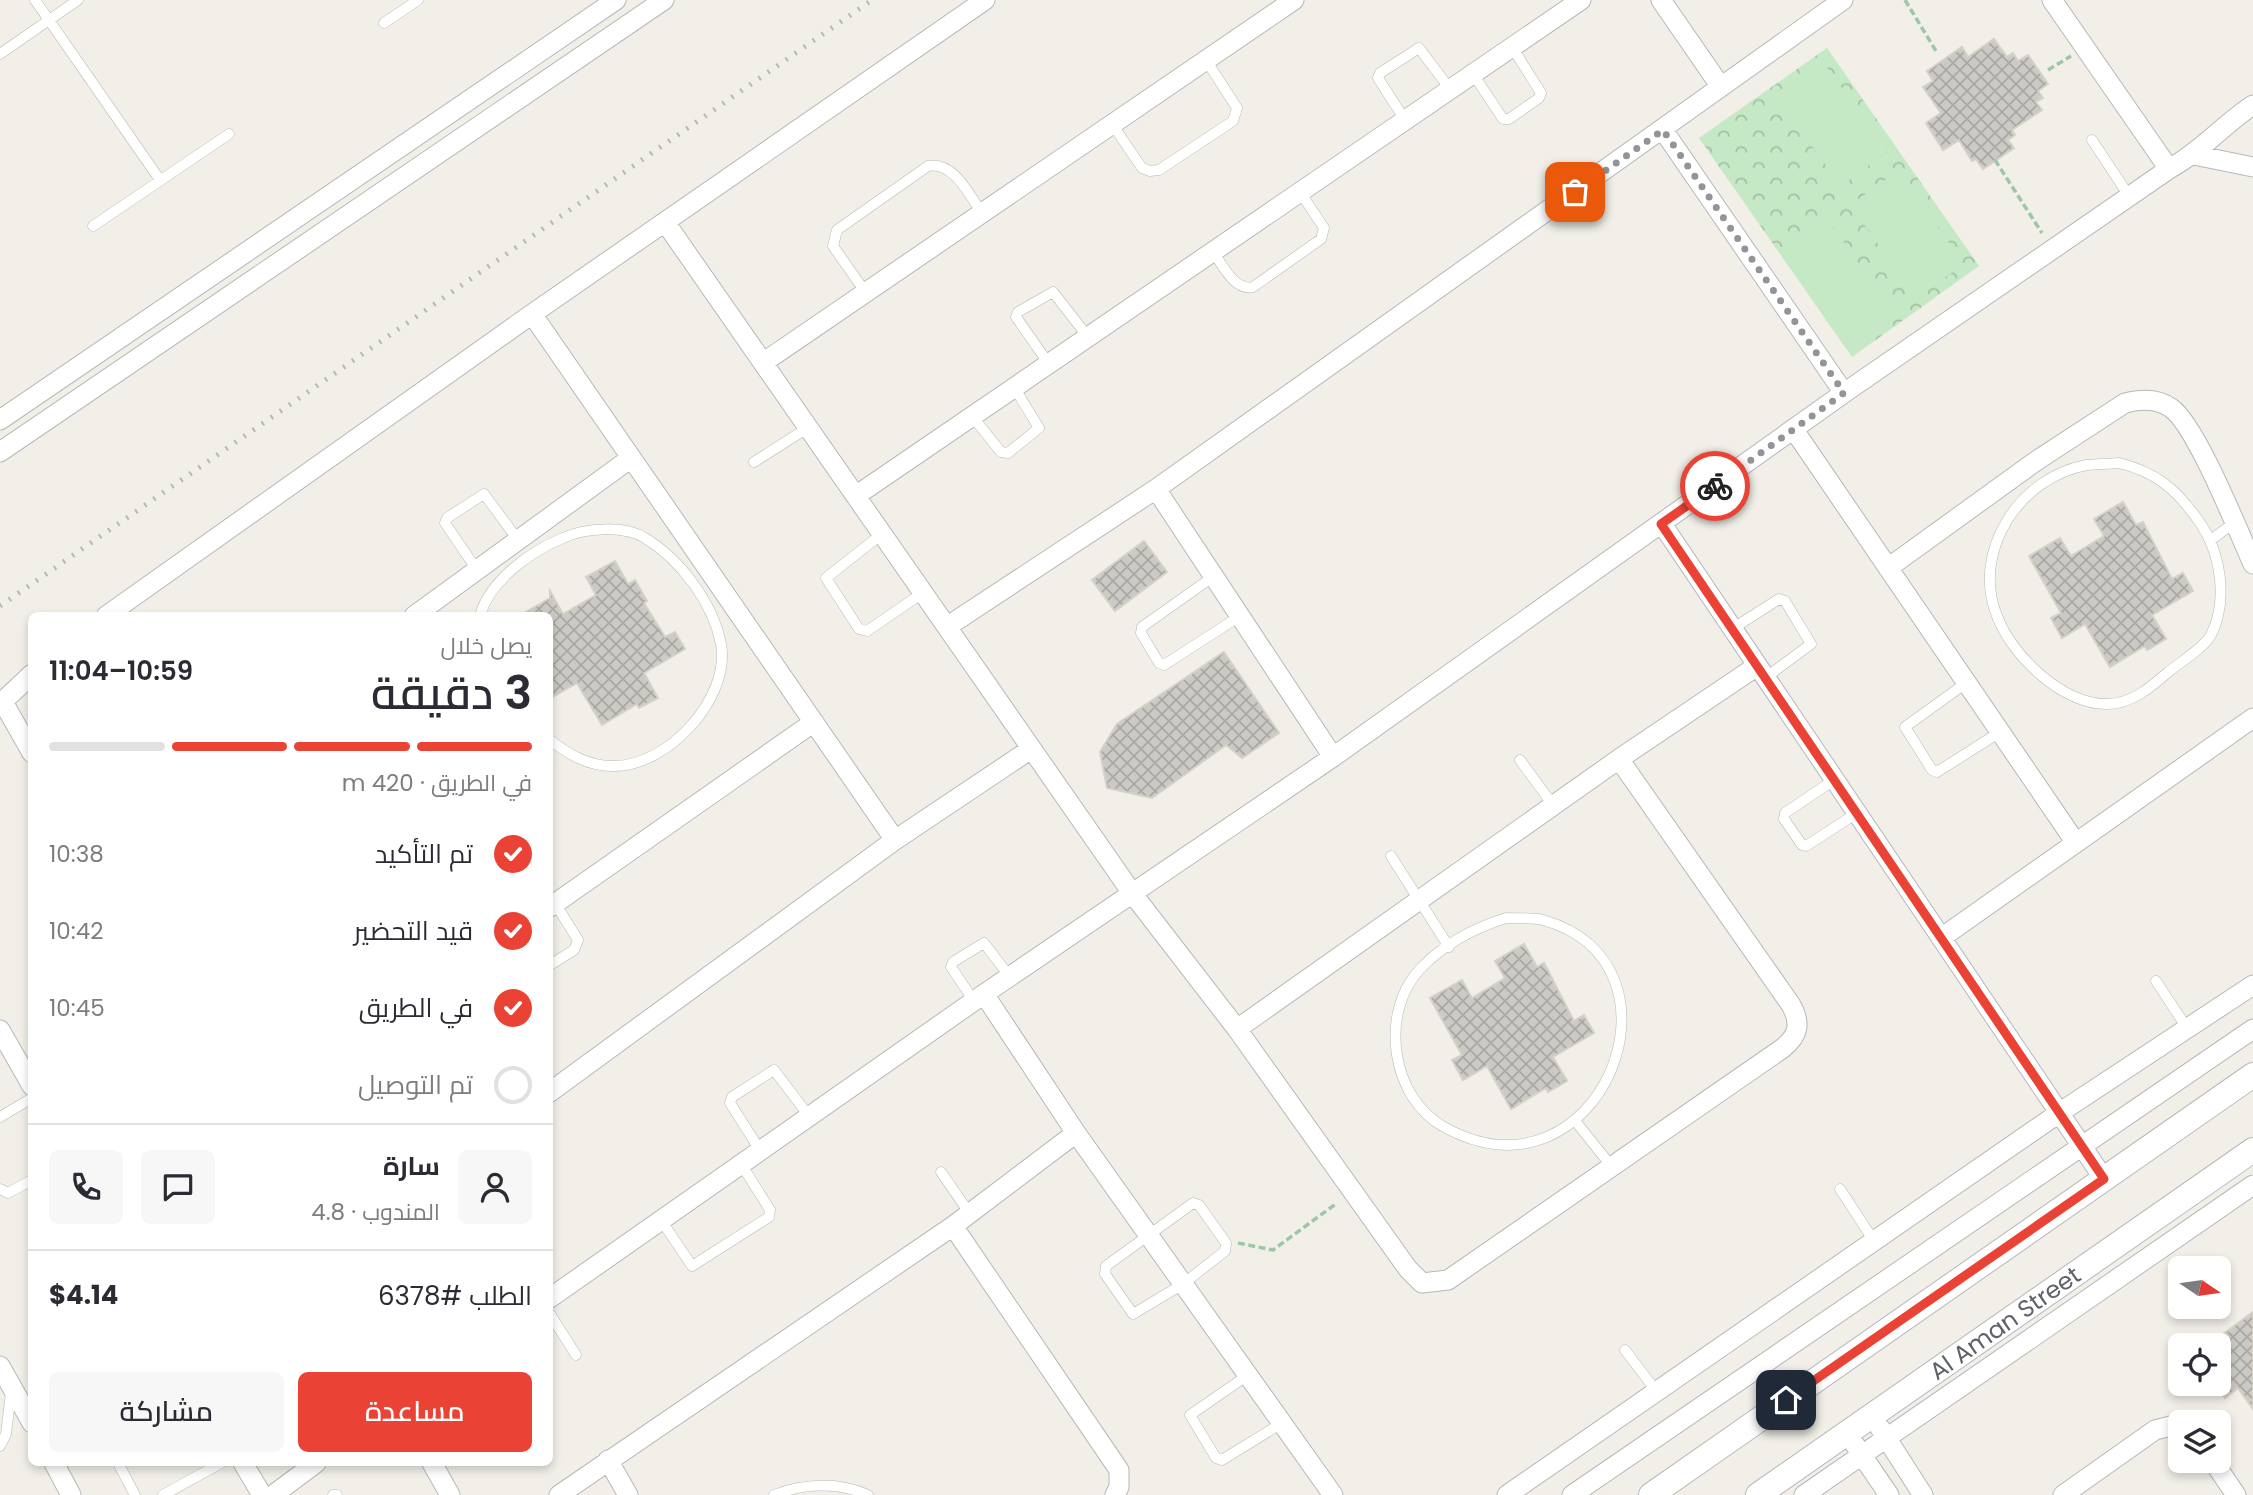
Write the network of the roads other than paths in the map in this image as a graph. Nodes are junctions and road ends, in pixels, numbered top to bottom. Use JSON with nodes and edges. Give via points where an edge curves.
{"nodes":[{"id":1,"x":35,"y":0,"type":"edge"},
{"id":2,"x":78,"y":0,"type":"edge"},
{"id":3,"x":418,"y":0,"type":"edge"},
{"id":4,"x":616,"y":0,"type":"edge"},
{"id":5,"x":664,"y":0,"type":"edge"},
{"id":6,"x":985,"y":0,"type":"edge"},
{"id":7,"x":1294,"y":0,"type":"edge"},
{"id":8,"x":1581,"y":0,"type":"edge"},
{"id":9,"x":1661,"y":0,"type":"edge"},
{"id":10,"x":1843,"y":0,"type":"edge"},
{"id":11,"x":2052,"y":0,"type":"edge"},
{"id":12,"x":49,"y":20,"type":"junction"},
{"id":13,"x":384,"y":23,"type":"dead end"},
{"id":14,"x":1512,"y":47,"type":"junction"},
{"id":15,"x":0,"y":54,"type":"edge"},
{"id":16,"x":1206,"y":60,"type":"junction"},
{"id":17,"x":1473,"y":74,"type":"junction"},
{"id":18,"x":1721,"y":87,"type":"junction"},
{"id":19,"x":1450,"y":89,"type":"junction"},
{"id":20,"x":2253,"y":105,"type":"edge"},
{"id":21,"x":1405,"y":120,"type":"junction"},
{"id":22,"x":1112,"y":124,"type":"junction"},
{"id":23,"x":1663,"y":130,"type":"junction"},
{"id":24,"x":229,"y":134,"type":"dead end"},
{"id":25,"x":2092,"y":140,"type":"dead end"},
{"id":26,"x":2194,"y":155,"type":"junction"},
{"id":27,"x":2253,"y":167,"type":"edge"},
{"id":28,"x":2169,"y":169,"type":"junction"},
{"id":29,"x":160,"y":180,"type":"junction"},
{"id":30,"x":1300,"y":192,"type":"junction"},
{"id":31,"x":2129,"y":197,"type":"junction"},
{"id":32,"x":982,"y":213,"type":"junction"},
{"id":33,"x":665,"y":222,"type":"junction"},
{"id":34,"x":93,"y":226,"type":"dead end"},
{"id":35,"x":1213,"y":252,"type":"junction"},
{"id":36,"x":866,"y":293,"type":"junction"},
{"id":37,"x":532,"y":314,"type":"junction"},
{"id":38,"x":1088,"y":337,"type":"junction"},
{"id":39,"x":764,"y":362,"type":"junction"},
{"id":40,"x":1049,"y":364,"type":"junction"},
{"id":41,"x":1014,"y":387,"type":"junction"},
{"id":42,"x":1844,"y":393,"type":"junction"},
{"id":43,"x":972,"y":416,"type":"junction"},
{"id":44,"x":0,"y":420,"type":"edge"},
{"id":45,"x":810,"y":426,"type":"junction"},
{"id":46,"x":1794,"y":430,"type":"junction"},
{"id":47,"x":0,"y":452,"type":"edge"},
{"id":48,"x":631,"y":458,"type":"junction"},
{"id":49,"x":2036,"y":461,"type":"junction"},
{"id":50,"x":754,"y":462,"type":"dead end"},
{"id":51,"x":2050,"y":479,"type":"junction"},
{"id":52,"x":1156,"y":489,"type":"junction"},
{"id":53,"x":857,"y":495,"type":"junction"},
{"id":54,"x":2234,"y":523,"type":"junction"},
{"id":55,"x":1661,"y":524,"type":"junction"},
{"id":56,"x":883,"y":532,"type":"junction"},
{"id":57,"x":2212,"y":539,"type":"junction"},
{"id":58,"x":510,"y":546,"type":"junction"},
{"id":59,"x":2253,"y":564,"type":"edge"},
{"id":60,"x":1888,"y":568,"type":"junction"},
{"id":61,"x":477,"y":570,"type":"junction"},
{"id":62,"x":515,"y":570,"type":"junction"},
{"id":63,"x":711,"y":574,"type":"junction"},
{"id":64,"x":1214,"y":576,"type":"junction"},
{"id":65,"x":694,"y":586,"type":"junction"},
{"id":66,"x":924,"y":592,"type":"junction"},
{"id":67,"x":112,"y":612,"type":"edge"},
{"id":68,"x":419,"y":612,"type":"edge"},
{"id":69,"x":482,"y":612,"type":"edge"},
{"id":70,"x":1240,"y":616,"type":"junction"},
{"id":71,"x":948,"y":626,"type":"junction"},
{"id":72,"x":1732,"y":629,"type":"junction"},
{"id":73,"x":1761,"y":672,"type":"junction"},
{"id":74,"x":28,"y":678,"type":"edge"},
{"id":75,"x":1966,"y":683,"type":"junction"},
{"id":76,"x":1,"y":703,"type":"edge"},
{"id":77,"x":2253,"y":718,"type":"edge"},
{"id":78,"x":814,"y":722,"type":"junction"},
{"id":79,"x":2000,"y":732,"type":"junction"},
{"id":80,"x":553,"y":742,"type":"edge"},
{"id":81,"x":28,"y":747,"type":"edge"},
{"id":82,"x":1031,"y":750,"type":"junction"},
{"id":83,"x":1333,"y":757,"type":"junction"},
{"id":84,"x":1619,"y":759,"type":"junction"},
{"id":85,"x":1520,"y":760,"type":"dead end"},
{"id":86,"x":1834,"y":780,"type":"junction"},
{"id":87,"x":1553,"y":805,"type":"junction"},
{"id":88,"x":1857,"y":813,"type":"junction"},
{"id":89,"x":895,"y":840,"type":"junction"},
{"id":90,"x":2076,"y":843,"type":"junction"},
{"id":91,"x":1391,"y":856,"type":"dead end"},
{"id":92,"x":1132,"y":893,"type":"junction"},
{"id":93,"x":1419,"y":899,"type":"junction"},
{"id":94,"x":553,"y":904,"type":"edge"},
{"id":95,"x":553,"y":906,"type":"edge"},
{"id":96,"x":1941,"y":938,"type":"junction"},
{"id":97,"x":1449,"y":947,"type":"junction"},
{"id":98,"x":553,"y":963,"type":"edge"},
{"id":99,"x":1010,"y":977,"type":"junction"},
{"id":100,"x":2156,"y":981,"type":"dead end"},
{"id":101,"x":2253,"y":985,"type":"edge"},
{"id":102,"x":979,"y":997,"type":"junction"},
{"id":103,"x":2187,"y":1028,"type":"junction"},
{"id":104,"x":1237,"y":1029,"type":"junction"},
{"id":105,"x":2253,"y":1029,"type":"edge"},
{"id":106,"x":0,"y":1030,"type":"edge"},
{"id":107,"x":2253,"y":1075,"type":"edge"},
{"id":108,"x":28,"y":1079,"type":"edge"},
{"id":109,"x":553,"y":1090,"type":"edge"},
{"id":110,"x":28,"y":1100,"type":"edge"},
{"id":111,"x":2059,"y":1113,"type":"junction"},
{"id":112,"x":0,"y":1116,"type":"edge"},
{"id":113,"x":809,"y":1116,"type":"junction"},
{"id":114,"x":1576,"y":1122,"type":"junction"},
{"id":115,"x":1076,"y":1133,"type":"junction"},
{"id":116,"x":2083,"y":1147,"type":"junction"},
{"id":117,"x":761,"y":1150,"type":"junction"},
{"id":118,"x":2253,"y":1150,"type":"edge"},
{"id":119,"x":741,"y":1164,"type":"junction"},
{"id":120,"x":1612,"y":1167,"type":"junction"},
{"id":121,"x":941,"y":1172,"type":"dead end"},
{"id":122,"x":2104,"y":1179,"type":"junction"},
{"id":123,"x":28,"y":1182,"type":"edge"},
{"id":124,"x":2253,"y":1185,"type":"edge"},
{"id":125,"x":0,"y":1189,"type":"edge"},
{"id":126,"x":1840,"y":1189,"type":"dead end"},
{"id":127,"x":970,"y":1214,"type":"junction"},
{"id":128,"x":661,"y":1220,"type":"junction"},
{"id":129,"x":953,"y":1227,"type":"junction"},
{"id":130,"x":1149,"y":1236,"type":"junction"},
{"id":131,"x":1874,"y":1241,"type":"junction"},
{"id":132,"x":1183,"y":1284,"type":"junction"},
{"id":133,"x":553,"y":1296,"type":"edge"},
{"id":134,"x":553,"y":1319,"type":"edge"},
{"id":135,"x":1625,"y":1350,"type":"dead end"},
{"id":136,"x":576,"y":1355,"type":"dead end"},
{"id":137,"x":0,"y":1366,"type":"edge"},
{"id":138,"x":1248,"y":1376,"type":"junction"},
{"id":139,"x":12,"y":1388,"type":"junction"},
{"id":140,"x":1657,"y":1392,"type":"junction"},
{"id":141,"x":1872,"y":1415,"type":"junction"},
{"id":142,"x":28,"y":1416,"type":"edge"},
{"id":143,"x":1282,"y":1423,"type":"junction"},
{"id":144,"x":2168,"y":1427,"type":"edge"},
{"id":145,"x":1847,"y":1433,"type":"junction"},
{"id":146,"x":1886,"y":1438,"type":"junction"},
{"id":147,"x":0,"y":1446,"type":"edge"},
{"id":148,"x":1861,"y":1455,"type":"junction"},
{"id":149,"x":608,"y":1460,"type":"junction"},
{"id":150,"x":56,"y":1466,"type":"edge"},
{"id":151,"x":120,"y":1466,"type":"edge"},
{"id":152,"x":216,"y":1466,"type":"edge"},
{"id":153,"x":245,"y":1466,"type":"edge"},
{"id":154,"x":312,"y":1466,"type":"edge"},
{"id":155,"x":434,"y":1466,"type":"edge"},
{"id":156,"x":2221,"y":1473,"type":"edge"},
{"id":157,"x":71,"y":1495,"type":"edge"},
{"id":158,"x":135,"y":1495,"type":"edge"},
{"id":159,"x":163,"y":1495,"type":"edge"},
{"id":160,"x":262,"y":1495,"type":"edge"},
{"id":161,"x":273,"y":1495,"type":"edge"},
{"id":162,"x":450,"y":1495,"type":"edge"},
{"id":163,"x":559,"y":1495,"type":"edge"},
{"id":164,"x":628,"y":1495,"type":"edge"},
{"id":165,"x":774,"y":1495,"type":"edge"},
{"id":166,"x":868,"y":1495,"type":"edge"},
{"id":167,"x":1115,"y":1495,"type":"edge"},
{"id":168,"x":1333,"y":1495,"type":"edge"},
{"id":169,"x":1507,"y":1495,"type":"edge"},
{"id":170,"x":1572,"y":1495,"type":"edge"},
{"id":171,"x":1650,"y":1495,"type":"edge"},
{"id":172,"x":1758,"y":1495,"type":"edge"},
{"id":173,"x":1804,"y":1495,"type":"edge"},
{"id":174,"x":1889,"y":1495,"type":"edge"},
{"id":175,"x":1923,"y":1495,"type":"edge"},
{"id":176,"x":2063,"y":1495,"type":"edge"},
{"id":177,"x":2236,"y":1495,"type":"edge"}],
"edges":[{"from":1,"to":12,"type":"lane"},
{"from":2,"to":12,"type":"lane"},
{"from":3,"to":13,"type":"lane"},
{"from":4,"to":44,"type":"street"},
{"from":5,"to":47,"type":"street"},
{"from":6,"to":33,"type":"street"},
{"from":7,"to":16,"type":"street"},
{"from":8,"to":14,"type":"street"},
{"from":9,"to":18,"type":"street"},
{"from":10,"to":18,"type":"street"},
{"from":11,"to":28,"type":"street"},
{"from":12,"to":15,"type":"lane"},
{"from":12,"to":29,"type":"lane"},
{"from":14,"to":17,"type":"street"},
{"from":14,"to":17,"type":"lane","via":[[1541,93],[1509,120],[1503,119]]},
{"from":16,"to":22,"type":"street"},
{"from":16,"to":22,"type":"lane","via":[[1237,108],[1233,121],[1159,170],[1150,171],[1142,167]]},
{"from":17,"to":19,"type":"street"},
{"from":18,"to":23,"type":"street"},
{"from":19,"to":21,"type":"street"},
{"from":19,"to":21,"type":"lane","via":[[1419,48],[1380,73],[1378,78]]},
{"from":20,"to":26,"type":"street","via":[[2228,121]]},
{"from":21,"to":30,"type":"street"},
{"from":22,"to":32,"type":"street"},
{"from":23,"to":42,"type":"street"},
{"from":23,"to":52,"type":"street"},
{"from":24,"to":29,"type":"lane"},
{"from":25,"to":31,"type":"lane"},
{"from":26,"to":27,"type":"street"},
{"from":26,"to":28,"type":"street"},
{"from":28,"to":31,"type":"street"},
{"from":29,"to":34,"type":"lane"},
{"from":30,"to":35,"type":"street"},
{"from":30,"to":35,"type":"lane","via":[[1324,234],[1254,287],[1238,285]]},
{"from":31,"to":42,"type":"street"},
{"from":32,"to":36,"type":"street"},
{"from":32,"to":36,"type":"lane","via":[[949,169],[939,164],[928,166],[834,237],[833,246]]},
{"from":33,"to":37,"type":"street"},
{"from":33,"to":39,"type":"street"},
{"from":35,"to":38,"type":"street"},
{"from":36,"to":39,"type":"street"},
{"from":37,"to":48,"type":"street"},
{"from":37,"to":67,"type":"street"},
{"from":38,"to":40,"type":"street"},
{"from":38,"to":40,"type":"lane","via":[[1053,292],[1018,312],[1016,317]]},
{"from":39,"to":45,"type":"street"},
{"from":40,"to":41,"type":"street"},
{"from":41,"to":43,"type":"street"},
{"from":41,"to":43,"type":"lane","via":[[1039,428],[1007,453],[1001,452]]},
{"from":42,"to":46,"type":"street"},
{"from":43,"to":53,"type":"street"},
{"from":45,"to":50,"type":"lane"},
{"from":45,"to":53,"type":"street"},
{"from":46,"to":55,"type":"street"},
{"from":46,"to":60,"type":"street"},
{"from":48,"to":58,"type":"street"},
{"from":48,"to":63,"type":"street"},
{"from":49,"to":51,"type":"lane"},
{"from":49,"to":54,"type":"street","via":[[2125,403],[2155,400],[2169,406],[2189,427]]},
{"from":49,"to":60,"type":"street"},
{"from":51,"to":57,"type":"lane","via":[[2085,466],[2119,463],[2143,469],[2182,498]]},
{"from":51,"to":57,"type":"lane","via":[[2019,504],[1997,537],[1989,567],[1989,598],[2004,635],[2034,668],[2087,701],[2109,704],[2131,699],[2210,637],[2220,587]]},
{"from":52,"to":64,"type":"street"},
{"from":52,"to":71,"type":"street"},
{"from":53,"to":56,"type":"street"},
{"from":54,"to":57,"type":"lane"},
{"from":54,"to":59,"type":"street"},
{"from":55,"to":72,"type":"street"},
{"from":55,"to":83,"type":"street"},
{"from":56,"to":66,"type":"street"},
{"from":56,"to":66,"type":"lane","via":[[826,578],[859,629],[867,631]]},
{"from":58,"to":61,"type":"street"},
{"from":58,"to":61,"type":"lane","via":[[484,494],[447,517],[445,523]]},
{"from":58,"to":62,"type":"lane"},
{"from":60,"to":75,"type":"street"},
{"from":61,"to":68,"type":"street"},
{"from":62,"to":65,"type":"lane","via":[[541,547],[574,533],[609,530],[644,537],[679,565]]},
{"from":62,"to":69,"type":"lane","via":[[496,587]]},
{"from":63,"to":65,"type":"lane"},
{"from":63,"to":78,"type":"street"},
{"from":64,"to":70,"type":"street"},
{"from":64,"to":70,"type":"lane","via":[[1142,627],[1159,663],[1164,665]]},
{"from":65,"to":80,"type":"lane","via":[[721,645],[717,680],[702,713],[679,739],[649,758],[615,766],[594,764]]},
{"from":66,"to":71,"type":"street"},
{"from":70,"to":83,"type":"street"},
{"from":71,"to":82,"type":"street"},
{"from":72,"to":73,"type":"street"},
{"from":72,"to":73,"type":"lane","via":[[1779,599],[1785,601],[1811,644]]},
{"from":73,"to":84,"type":"street"},
{"from":73,"to":86,"type":"street"},
{"from":74,"to":76,"type":"street"},
{"from":75,"to":79,"type":"street"},
{"from":75,"to":79,"type":"lane","via":[[1905,727],[1932,770],[1937,772]]},
{"from":76,"to":81,"type":"street"},
{"from":77,"to":90,"type":"street"},
{"from":78,"to":89,"type":"street"},
{"from":78,"to":94,"type":"street"},
{"from":79,"to":90,"type":"street"},
{"from":82,"to":89,"type":"street"},
{"from":82,"to":92,"type":"street"},
{"from":83,"to":92,"type":"street"},
{"from":84,"to":87,"type":"street"},
{"from":84,"to":120,"type":"street","via":[[1791,1005],[1797,1029],[1783,1048]]},
{"from":85,"to":87,"type":"lane"},
{"from":86,"to":88,"type":"street"},
{"from":86,"to":88,"type":"lane","via":[[1785,813],[1784,819],[1802,845]]},
{"from":87,"to":93,"type":"street"},
{"from":88,"to":96,"type":"street"},
{"from":89,"to":109,"type":"street"},
{"from":90,"to":96,"type":"street"},
{"from":91,"to":93,"type":"lane"},
{"from":92,"to":99,"type":"street"},
{"from":92,"to":104,"type":"street"},
{"from":93,"to":97,"type":"lane"},
{"from":93,"to":104,"type":"street"},
{"from":95,"to":98,"type":"lane","via":[[578,940],[574,950]]},
{"from":96,"to":111,"type":"street"},
{"from":97,"to":114,"type":"lane","via":[[1472,929],[1506,918],[1542,920],[1575,933],[1601,957],[1619,988],[1622,1024],[1617,1059],[1602,1092]]},
{"from":97,"to":114,"type":"lane","via":[[1420,969],[1401,998],[1398,1066],[1413,1100],[1438,1124],[1468,1141],[1502,1146],[1538,1142]]},
{"from":99,"to":102,"type":"street"},
{"from":99,"to":102,"type":"lane","via":[[984,943],[962,956],[951,967]]},
{"from":100,"to":103,"type":"lane"},
{"from":101,"to":103,"type":"street"},
{"from":102,"to":113,"type":"street"},
{"from":102,"to":115,"type":"street"},
{"from":103,"to":111,"type":"street"},
{"from":104,"to":120,"type":"street","via":[[1422,1283],[1448,1280]]},
{"from":105,"to":116,"type":"street"},
{"from":106,"to":108,"type":"street"},
{"from":107,"to":122,"type":"street"},
{"from":110,"to":112,"type":"lane"},
{"from":111,"to":116,"type":"street"},
{"from":111,"to":131,"type":"street"},
{"from":113,"to":117,"type":"street"},
{"from":113,"to":117,"type":"lane","via":[[775,1070],[732,1097],[730,1103]]},
{"from":114,"to":120,"type":"lane"},
{"from":115,"to":127,"type":"street"},
{"from":115,"to":130,"type":"street"},
{"from":116,"to":122,"type":"street"},
{"from":116,"to":170,"type":"street"},
{"from":117,"to":119,"type":"street"},
{"from":118,"to":141,"type":"street","name":"Al Aman Street"},
{"from":119,"to":128,"type":"street"},
{"from":119,"to":128,"type":"lane","via":[[770,1210],[769,1217],[692,1266]]},
{"from":121,"to":127,"type":"lane"},
{"from":122,"to":171,"type":"street"},
{"from":123,"to":125,"type":"lane","via":[[8,1193]]},
{"from":124,"to":146,"type":"street"},
{"from":126,"to":131,"type":"lane"},
{"from":127,"to":129,"type":"street"},
{"from":128,"to":133,"type":"street"},
{"from":129,"to":149,"type":"street"},
{"from":129,"to":167,"type":"street","via":[[1119,1470]]},
{"from":130,"to":132,"type":"street"},
{"from":130,"to":132,"type":"lane","via":[[1197,1204],[1227,1247]]},
{"from":130,"to":132,"type":"lane","via":[[1104,1270],[1130,1312],[1136,1314]]},
{"from":131,"to":140,"type":"street"},
{"from":132,"to":138,"type":"street"},
{"from":134,"to":136,"type":"lane"},
{"from":135,"to":140,"type":"lane"},
{"from":137,"to":139,"type":"street"},
{"from":138,"to":143,"type":"street"},
{"from":138,"to":143,"type":"lane","via":[[1190,1415],[1216,1458],[1222,1460]]},
{"from":139,"to":142,"type":"street"},
{"from":139,"to":147,"type":"lane"},
{"from":140,"to":169,"type":"street"},
{"from":141,"to":145,"type":"street","name":"Al Aman Street"},
{"from":141,"to":146,"type":"street"},
{"from":143,"to":168,"type":"street"},
{"from":144,"to":176,"type":"street","via":[[2155,1430]]},
{"from":145,"to":148,"type":"street"},
{"from":145,"to":172,"type":"street","name":"Al Aman Street"},
{"from":146,"to":148,"type":"street"},
{"from":146,"to":175,"type":"street"},
{"from":148,"to":173,"type":"street"},
{"from":148,"to":174,"type":"street"},
{"from":149,"to":163,"type":"street"},
{"from":149,"to":164,"type":"street"},
{"from":150,"to":157,"type":"street"},
{"from":151,"to":158,"type":"lane"},
{"from":152,"to":159,"type":"lane"},
{"from":153,"to":160,"type":"street"},
{"from":154,"to":161,"type":"street"},
{"from":155,"to":162,"type":"street"},
{"from":156,"to":177,"type":"street"},
{"from":165,"to":166,"type":"lane","via":[[803,1486],[830,1485]]}]}
